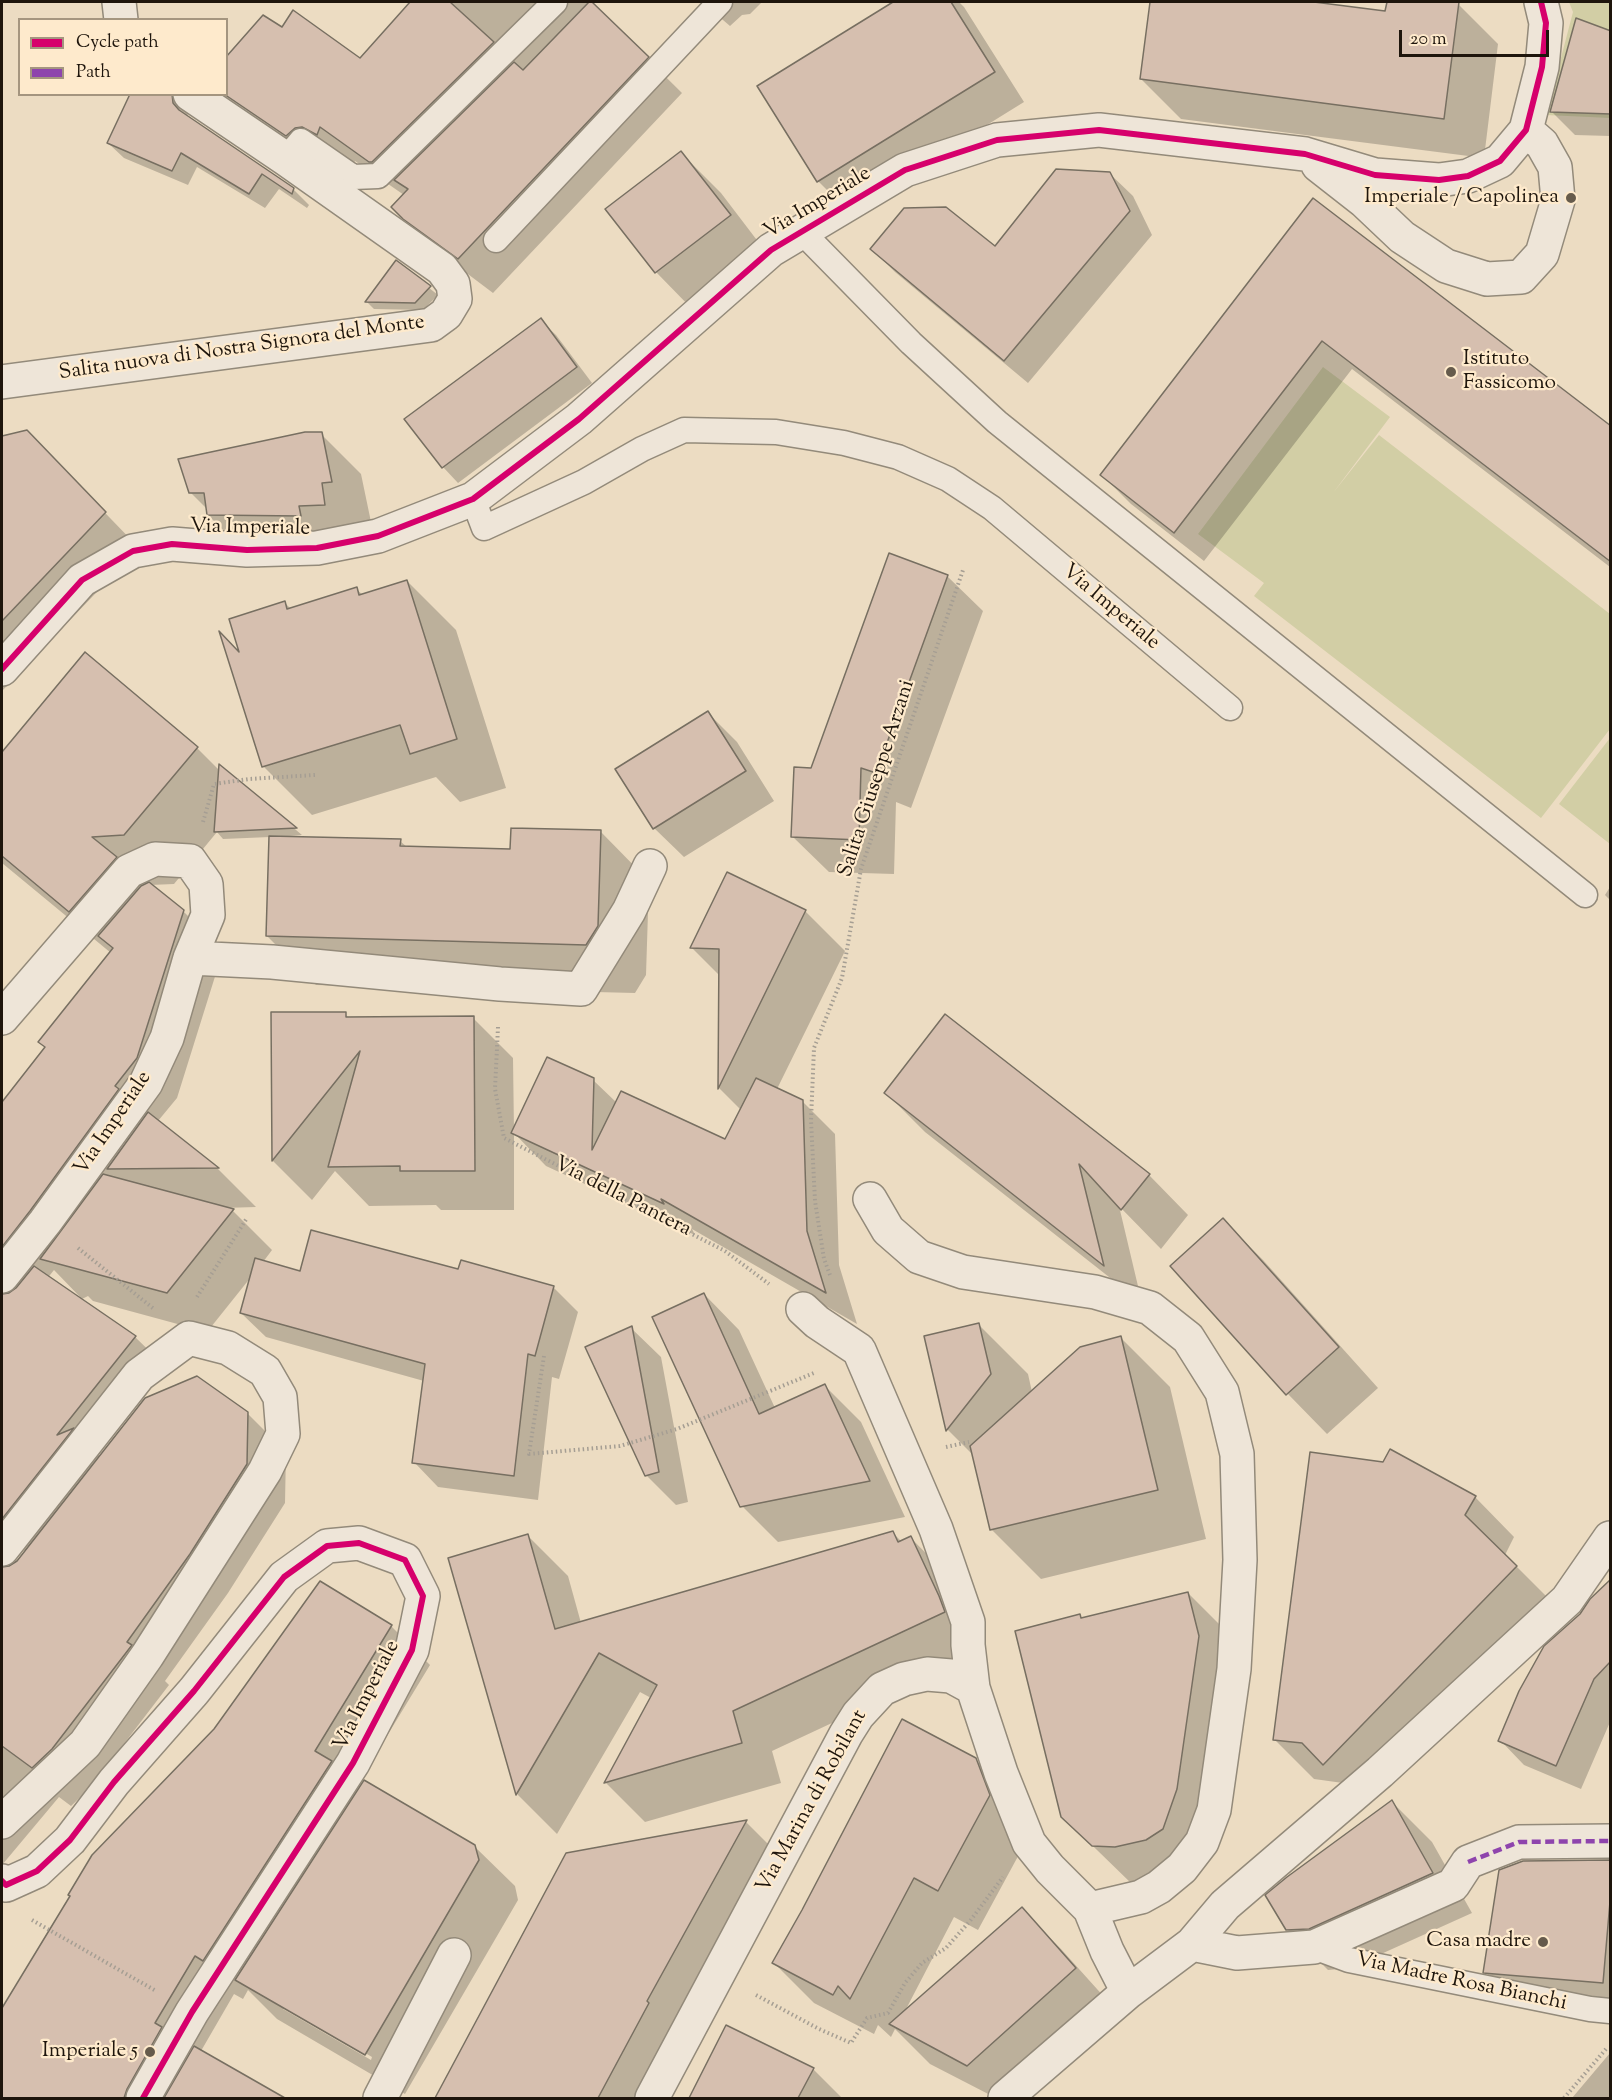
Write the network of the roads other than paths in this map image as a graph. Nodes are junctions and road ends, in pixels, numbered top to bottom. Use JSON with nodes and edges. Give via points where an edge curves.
{"nodes":[{"id":1,"x":119,"y":2,"type":"edge"},
{"id":2,"x":555,"y":2,"type":"edge"},
{"id":3,"x":720,"y":2,"type":"edge"},
{"id":4,"x":1541,"y":2,"type":"edge"},
{"id":5,"x":121,"y":18,"type":"edge"},
{"id":6,"x":193,"y":96,"type":"edge"},
{"id":7,"x":1526,"y":130,"type":"junction"},
{"id":8,"x":1305,"y":154,"type":"junction"},
{"id":9,"x":286,"y":159,"type":"junction"},
{"id":10,"x":802,"y":232,"type":"junction"},
{"id":11,"x":496,"y":240,"type":"dead end"},
{"id":12,"x":2,"y":382,"type":"edge"},
{"id":13,"x":473,"y":499,"type":"junction"},
{"id":14,"x":2,"y":669,"type":"edge"},
{"id":15,"x":1230,"y":708,"type":"dead end"},
{"id":16,"x":650,"y":866,"type":"dead end"},
{"id":17,"x":1585,"y":895,"type":"dead end"},
{"id":18,"x":190,"y":958,"type":"junction"},
{"id":19,"x":2,"y":1018,"type":"edge"},
{"id":20,"x":870,"y":1199,"type":"dead end"},
{"id":21,"x":2,"y":1276,"type":"edge"},
{"id":22,"x":803,"y":1310,"type":"road end"},
{"id":23,"x":1611,"y":1538,"type":"edge"},
{"id":24,"x":2,"y":1549,"type":"edge"},
{"id":25,"x":973,"y":1688,"type":"junction"},
{"id":26,"x":2,"y":1822,"type":"edge"},
{"id":27,"x":1611,"y":1842,"type":"edge"},
{"id":28,"x":4,"y":1883,"type":"edge"},
{"id":29,"x":1090,"y":1909,"type":"junction"},
{"id":30,"x":1192,"y":1944,"type":"junction"},
{"id":31,"x":1314,"y":1947,"type":"junction"},
{"id":32,"x":454,"y":1954,"type":"dead end"},
{"id":33,"x":1128,"y":1992,"type":"junction"},
{"id":34,"x":1611,"y":2011,"type":"edge"},
{"id":35,"x":143,"y":2098,"type":"edge"},
{"id":36,"x":380,"y":2098,"type":"edge"},
{"id":37,"x":652,"y":2098,"type":"edge"},
{"id":38,"x":1005,"y":2098,"type":"edge"}],
"edges":[{"from":1,"to":5,"type":"street"},
{"from":2,"to":9,"type":"lane","via":[[378,176],[353,177],[301,141]]},
{"from":3,"to":11,"type":"lane"},
{"from":4,"to":7,"type":"street","name":"Via Imperiale","via":[[1546,23],[1542,67]]},
{"from":6,"to":9,"type":"street","name":"Salita nuova di Nostra Signora del Monte"},
{"from":7,"to":8,"type":"street","name":"Via Imperiale","via":[[1500,161],[1468,177],[1439,180],[1375,175]]},
{"from":7,"to":8,"type":"street","via":[[1542,144],[1555,167],[1558,200],[1542,254],[1521,277],[1487,279],[1446,266],[1402,237]]},
{"from":8,"to":10,"type":"street","name":"Via Imperiale","via":[[1099,130],[997,140],[905,170]]},
{"from":9,"to":12,"type":"street","name":"Salita nuova di Nostra Signora del Monte","via":[[442,269],[453,284],[455,299],[446,314],[431,324]]},
{"from":10,"to":13,"type":"street","name":"Via Imperiale","via":[[771,250],[579,419]]},
{"from":10,"to":17,"type":"lane","via":[[911,343],[997,422]]},
{"from":13,"to":14,"type":"street","name":"Via Imperiale","via":[[378,536],[317,548],[247,550],[172,544],[133,551],[82,580]]},
{"from":13,"to":15,"type":"lane","name":"Via Imperiale","via":[[484,528],[684,430],[776,432],[898,457],[948,479],[992,508]]},
{"from":16,"to":18,"type":"street","via":[[629,911],[580,989]]},
{"from":18,"to":19,"type":"street","name":"Via Imperiale","via":[[208,915],[206,884],[190,861],[154,859],[129,871]]},
{"from":18,"to":21,"type":"street","name":"Via Imperiale","via":[[166,1038],[146,1083]]},
{"from":20,"to":29,"type":"street","via":[[888,1230],[919,1257],[963,1272],[1095,1292],[1150,1308],[1188,1338],[1222,1392],[1237,1454],[1240,1560],[1234,1669],[1214,1810],[1202,1842],[1182,1868],[1159,1887],[1141,1897]]},
{"from":22,"to":25,"type":"street","via":[[859,1350],[936,1529],[968,1622]]},
{"from":23,"to":30,"type":"street","via":[[1567,1600],[1380,1772],[1226,1905]]},
{"from":24,"to":26,"type":"street","via":[[139,1375],[189,1338],[228,1348],[265,1371],[280,1397],[283,1434],[265,1471],[147,1656],[85,1744]]},
{"from":25,"to":29,"type":"street","via":[[1029,1843]]},
{"from":25,"to":37,"type":"street","name":"Via Marina di Robilant","via":[[951,1676],[927,1674],[904,1678],[882,1689],[869,1702],[846,1734]]},
{"from":27,"to":31,"type":"street","name":"Via Madre Rosa Bianchi","via":[[1519,1842],[1467,1862],[1453,1885]]},
{"from":28,"to":35,"type":"street","name":"Via Imperiale","via":[[37,1871],[70,1840],[285,1577],[327,1546],[359,1543],[405,1560],[423,1596],[412,1650],[353,1763],[192,2012]]},
{"from":29,"to":33,"type":"street"},
{"from":30,"to":31,"type":"street","name":"Via Madre Rosa Bianchi","via":[[1237,1953]]},
{"from":30,"to":33,"type":"street"},
{"from":31,"to":34,"type":"lane","name":"Via Madre Rosa Bianchi","via":[[1349,1960]]},
{"from":32,"to":36,"type":"street"},
{"from":33,"to":38,"type":"street"}]}
